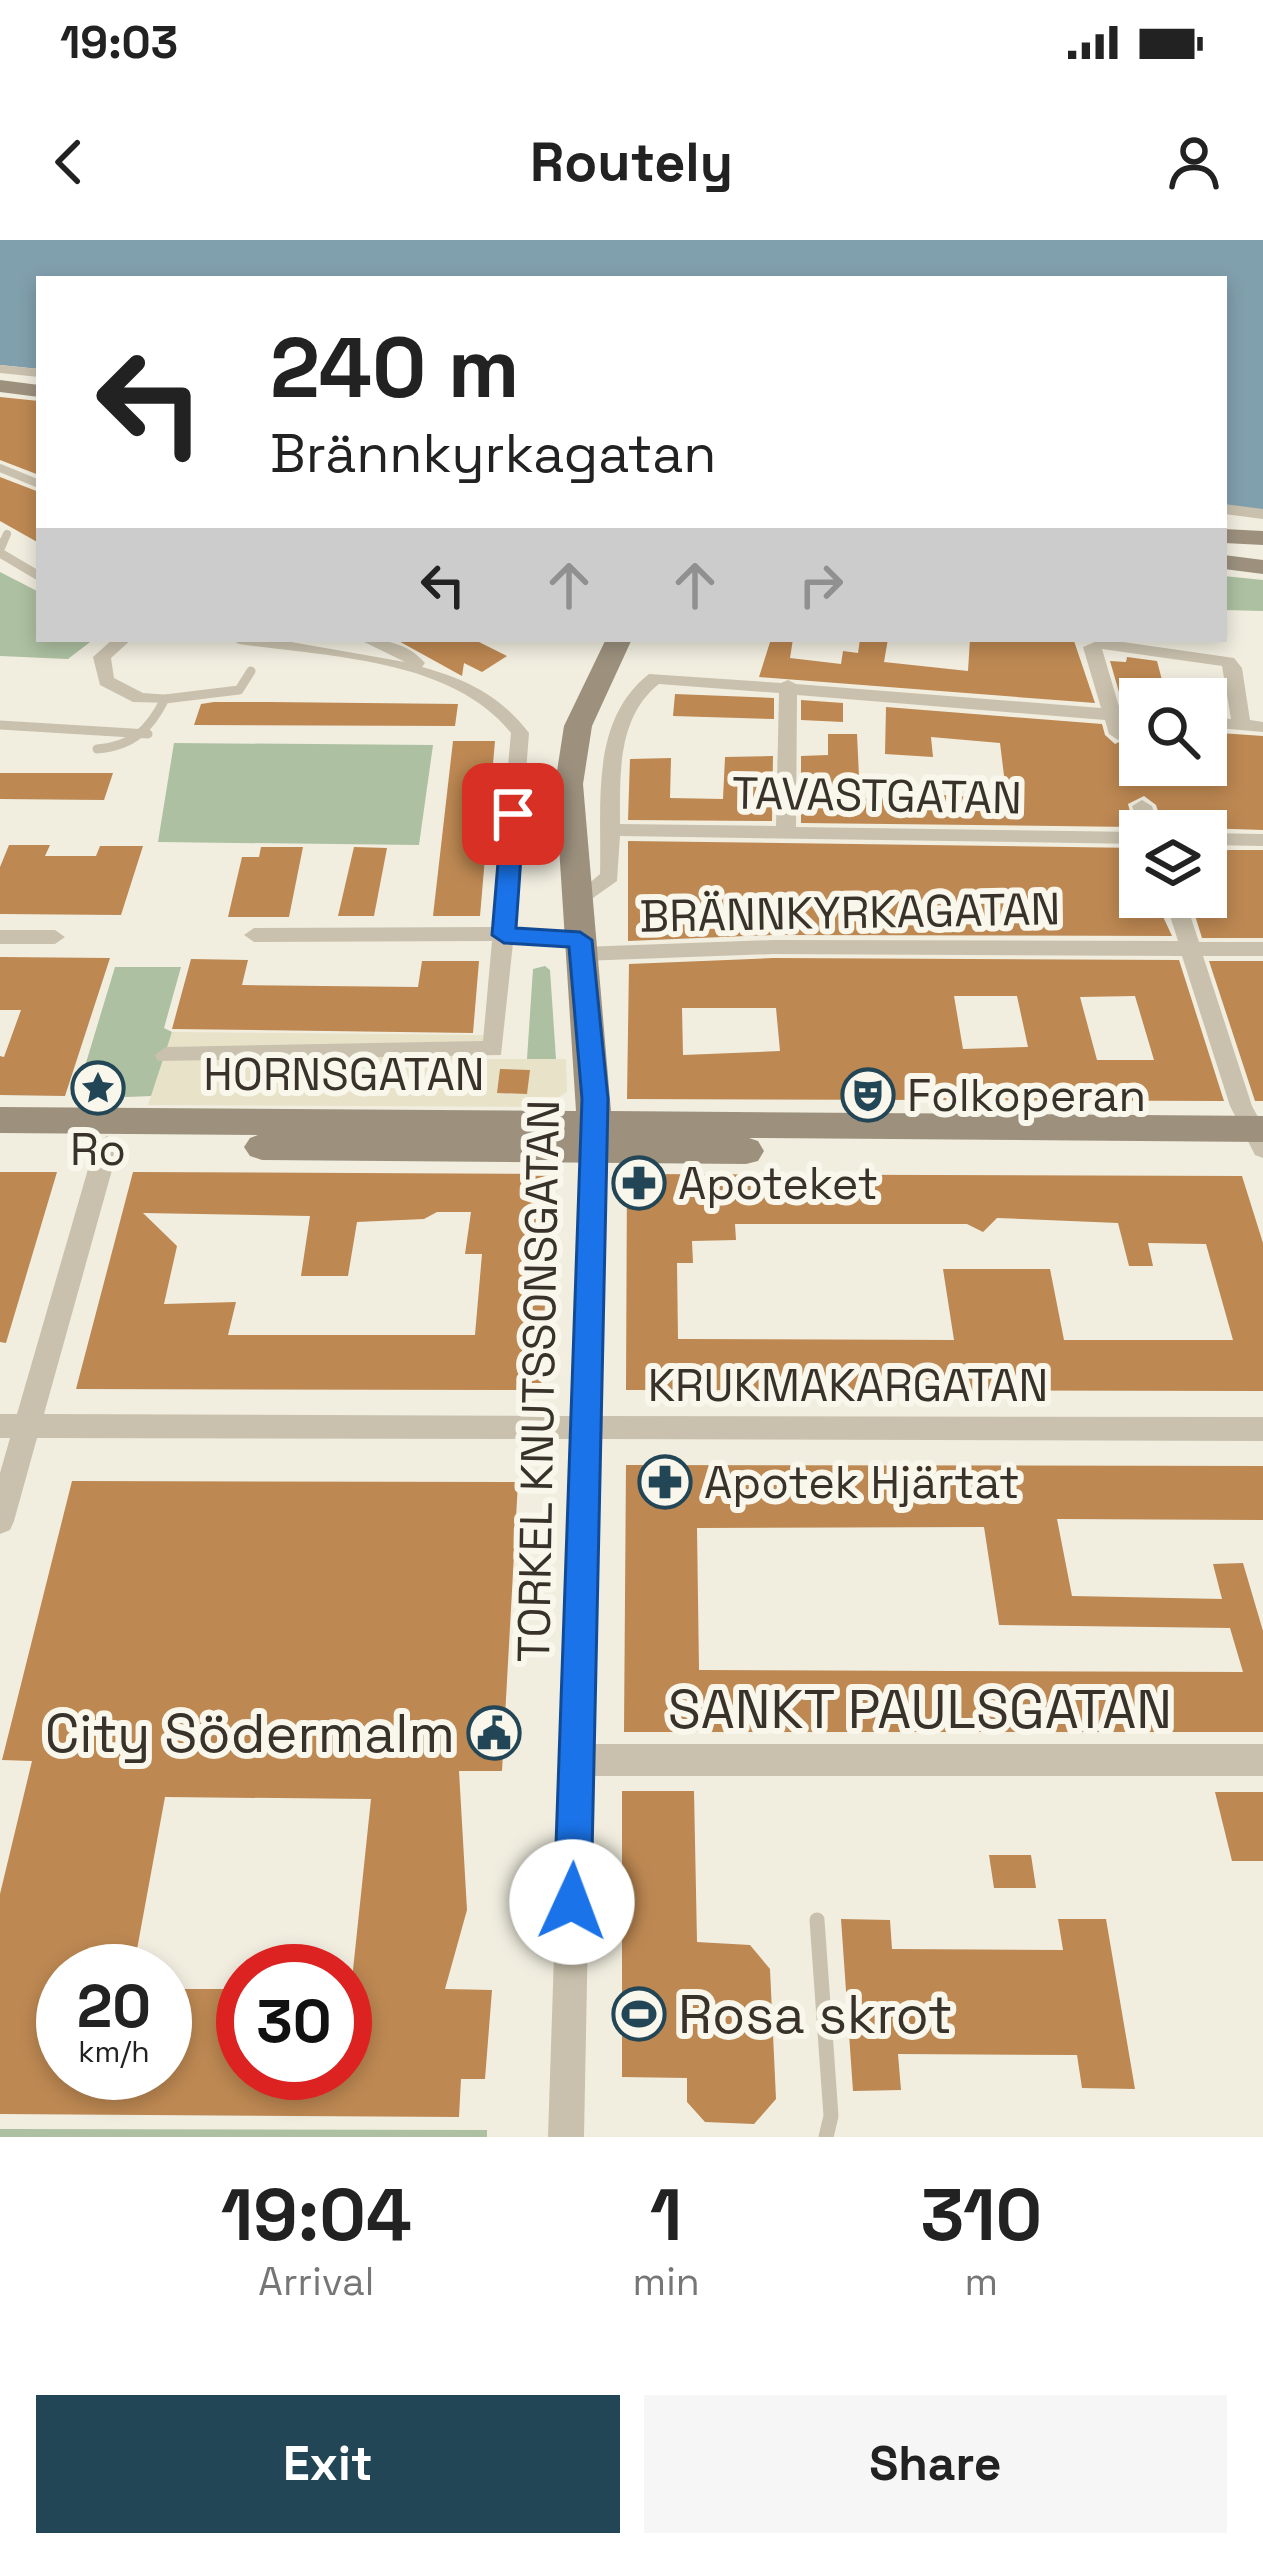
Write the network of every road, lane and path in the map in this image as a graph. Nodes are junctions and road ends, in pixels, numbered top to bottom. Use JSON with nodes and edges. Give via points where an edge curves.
{"nodes":[{"id":1,"x":0,"y":368,"type":"edge"},
{"id":2,"x":36,"y":373,"type":"edge"},
{"id":3,"x":0,"y":386,"type":"edge"},
{"id":4,"x":36,"y":391,"type":"edge"},
{"id":5,"x":0,"y":468,"type":"edge"},
{"id":6,"x":36,"y":483,"type":"edge"},
{"id":7,"x":1227,"y":509,"type":"edge"},
{"id":8,"x":1263,"y":514,"type":"edge"},
{"id":9,"x":1227,"y":527,"type":"edge"},
{"id":10,"x":1263,"y":528,"type":"edge"},
{"id":11,"x":7,"y":534,"type":"dead end"},
{"id":12,"x":1227,"y":536,"type":"edge"},
{"id":13,"x":1263,"y":538,"type":"edge"},
{"id":14,"x":0,"y":551,"type":"edge"},
{"id":15,"x":1227,"y":562,"type":"edge"},
{"id":16,"x":1263,"y":567,"type":"edge"},
{"id":17,"x":36,"y":574,"type":"edge"},
{"id":18,"x":119,"y":642,"type":"edge"},
{"id":19,"x":257,"y":642,"type":"edge"},
{"id":20,"x":375,"y":642,"type":"edge"},
{"id":21,"x":618,"y":642,"type":"edge"},
{"id":22,"x":422,"y":669,"type":"junction"},
{"id":23,"x":251,"y":671,"type":"dead end"},
{"id":24,"x":788,"y":686,"type":"junction"},
{"id":25,"x":165,"y":699,"type":"junction"},
{"id":26,"x":1112,"y":714,"type":"junction"},
{"id":27,"x":1119,"y":715,"type":"edge"},
{"id":28,"x":1227,"y":723,"type":"edge"},
{"id":29,"x":1241,"y":724,"type":"junction"},
{"id":30,"x":0,"y":725,"type":"edge"},
{"id":31,"x":1263,"y":727,"type":"edge"},
{"id":32,"x":148,"y":734,"type":"junction"},
{"id":33,"x":1118,"y":734,"type":"dead end"},
{"id":34,"x":97,"y":749,"type":"dead end"},
{"id":35,"x":1142,"y":806,"type":"dead end"},
{"id":36,"x":1143,"y":810,"type":"edge"},
{"id":37,"x":612,"y":830,"type":"junction"},
{"id":38,"x":786,"y":832,"type":"junction"},
{"id":39,"x":1119,"y":838,"type":"edge"},
{"id":40,"x":1227,"y":839,"type":"edge"},
{"id":41,"x":1263,"y":840,"type":"edge"},
{"id":42,"x":576,"y":902,"type":"junction"},
{"id":43,"x":1181,"y":918,"type":"edge"},
{"id":44,"x":254,"y":935,"type":"dead end"},
{"id":45,"x":504,"y":935,"type":"junction"},
{"id":46,"x":0,"y":937,"type":"edge"},
{"id":47,"x":55,"y":937,"type":"dead end"},
{"id":48,"x":581,"y":947,"type":"junction"},
{"id":49,"x":1192,"y":949,"type":"junction"},
{"id":50,"x":1263,"y":949,"type":"edge"},
{"id":51,"x":166,"y":1055,"type":"dead end"},
{"id":52,"x":0,"y":1120,"type":"edge"},
{"id":53,"x":111,"y":1133,"type":"junction"},
{"id":54,"x":593,"y":1137,"type":"junction"},
{"id":55,"x":1261,"y":1139,"type":"edge"},
{"id":56,"x":0,"y":1144,"type":"edge"},
{"id":57,"x":13,"y":1426,"type":"edge"},
{"id":58,"x":586,"y":1426,"type":"junction"},
{"id":59,"x":1263,"y":1429,"type":"edge"},
{"id":60,"x":0,"y":1521,"type":"edge"},
{"id":61,"x":576,"y":1760,"type":"junction"},
{"id":62,"x":1263,"y":1760,"type":"edge"},
{"id":63,"x":817,"y":1920,"type":"dead end"},
{"id":64,"x":566,"y":2137,"type":"edge"},
{"id":65,"x":826,"y":2137,"type":"edge"}],
"edges":[{"from":1,"to":2,"type":"street"},
{"from":3,"to":4,"type":"street"},
{"from":5,"to":6,"type":"lane"},
{"from":7,"to":8,"type":"street"},
{"from":9,"to":10,"type":"street"},
{"from":11,"to":14,"type":"lane"},
{"from":12,"to":13,"type":"street"},
{"from":14,"to":17,"type":"lane"},
{"from":15,"to":16,"type":"street"},
{"from":18,"to":25,"type":"street","via":[[101,657],[106,680],[139,698]]},
{"from":19,"to":22,"type":"street"},
{"from":20,"to":22,"type":"street"},
{"from":21,"to":42,"type":"street","name":"TORKEL KNUTSSONSGATAN","via":[[572,749]]},
{"from":22,"to":45,"type":"street","via":[[496,705],[520,733]]},
{"from":23,"to":25,"type":"lane","via":[[239,689]]},
{"from":24,"to":26,"type":"street"},
{"from":24,"to":37,"type":"street","via":[[668,676],[643,684],[613,743]]},
{"from":24,"to":38,"type":"street"},
{"from":25,"to":32,"type":"lane"},
{"from":26,"to":27,"type":"street"},
{"from":26,"to":29,"type":"street","via":[[1092,647],[1116,644],[1228,662]]},
{"from":26,"to":33,"type":"street"},
{"from":28,"to":29,"type":"street"},
{"from":29,"to":31,"type":"street"},
{"from":30,"to":32,"type":"lane"},
{"from":32,"to":34,"type":"lane"},
{"from":35,"to":36,"type":"street"},
{"from":37,"to":38,"type":"street","name":"TAVASTGATAN"},
{"from":37,"to":42,"type":"street","via":[[610,876]]},
{"from":38,"to":39,"type":"street","name":"TAVASTGATAN"},
{"from":40,"to":41,"type":"street"},
{"from":42,"to":48,"type":"street","name":"TORKEL KNUTSSONSGATAN"},
{"from":43,"to":49,"type":"street"},
{"from":44,"to":45,"type":"street","name":"BRÄNNKYRKAGATAN"},
{"from":45,"to":48,"type":"street","name":"BRÄNNKYRKAGATAN"},
{"from":45,"to":51,"type":"street","via":[[493,1049]]},
{"from":46,"to":47,"type":"street"},
{"from":48,"to":49,"type":"street","name":"BRÄNNKYRKAGATAN"},
{"from":48,"to":54,"type":"street","name":"TORKEL KNUTSSONSGATAN"},
{"from":49,"to":50,"type":"street","name":"BRÄNNKYRKAGATAN"},
{"from":49,"to":55,"type":"street","via":[[1241,1106]]},
{"from":52,"to":53,"type":"street","name":"HORNSGATAN"},
{"from":53,"to":54,"type":"street","name":"HORNSGATAN"},
{"from":53,"to":56,"type":"street","name":"HORNSGATAN"},
{"from":53,"to":57,"type":"street"},
{"from":54,"to":55,"type":"street","name":"HORNSGATAN"},
{"from":54,"to":58,"type":"street","name":"TORKEL KNUTSSONSGATAN"},
{"from":57,"to":58,"type":"street","name":"KRUKMAKARGATAN"},
{"from":57,"to":60,"type":"street"},
{"from":58,"to":59,"type":"street","name":"KRUKMAKARGATAN"},
{"from":58,"to":61,"type":"street","name":"TORKEL KNUTSSONSGATAN"},
{"from":61,"to":62,"type":"street","name":"SANKT PAULSGATAN"},
{"from":61,"to":64,"type":"street","name":"TORKEL KNUTSSONSGATAN"},
{"from":63,"to":65,"type":"lane"}]}
